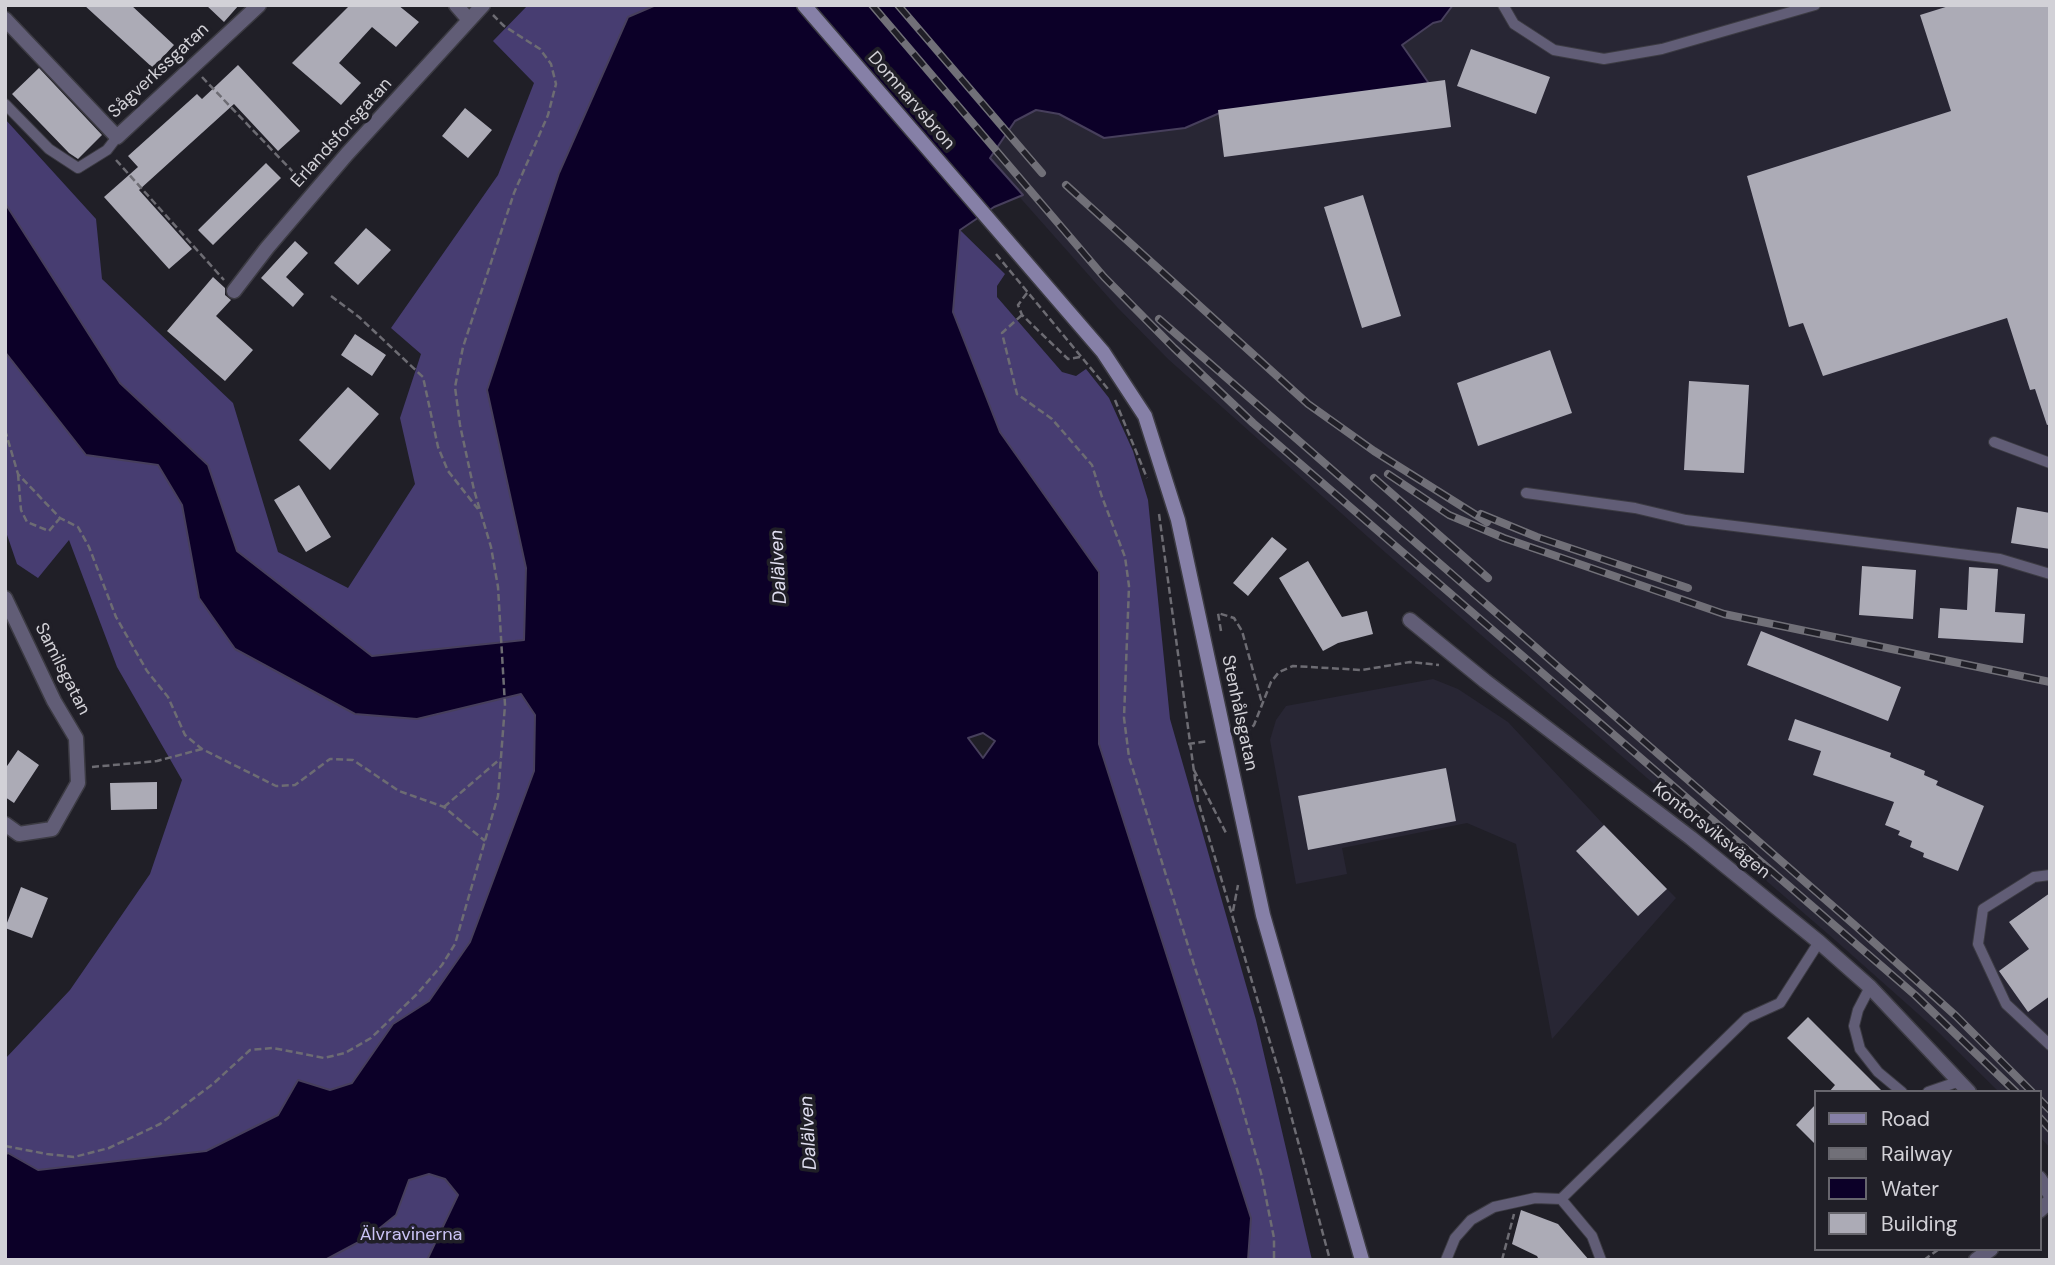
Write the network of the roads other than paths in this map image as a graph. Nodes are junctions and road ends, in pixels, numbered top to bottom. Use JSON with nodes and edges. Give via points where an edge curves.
{"nodes":[{"id":1,"x":258,"y":5,"type":"edge"},
{"id":2,"x":456,"y":5,"type":"edge"},
{"id":3,"x":483,"y":5,"type":"edge"},
{"id":4,"x":804,"y":5,"type":"edge"},
{"id":5,"x":1503,"y":5,"type":"edge"},
{"id":6,"x":1815,"y":5,"type":"edge"},
{"id":7,"x":5,"y":19,"type":"edge"},
{"id":8,"x":469,"y":20,"type":"junction"},
{"id":9,"x":5,"y":104,"type":"edge"},
{"id":10,"x":117,"y":137,"type":"junction"},
{"id":11,"x":989,"y":222,"type":"joint"},
{"id":12,"x":234,"y":291,"type":"road end"},
{"id":13,"x":1994,"y":442,"type":"dead end"},
{"id":14,"x":2050,"y":463,"type":"edge"},
{"id":15,"x":1525,"y":493,"type":"dead end"},
{"id":16,"x":2050,"y":574,"type":"edge"},
{"id":17,"x":5,"y":598,"type":"edge"},
{"id":18,"x":1410,"y":620,"type":"dead end"},
{"id":19,"x":5,"y":824,"type":"edge"},
{"id":20,"x":2050,"y":874,"type":"edge"},
{"id":21,"x":1819,"y":942,"type":"junction"},
{"id":22,"x":1870,"y":986,"type":"junction"},
{"id":23,"x":2050,"y":1045,"type":"edge"},
{"id":24,"x":1965,"y":1086,"type":"edge"},
{"id":25,"x":1900,"y":1090,"type":"edge"},
{"id":26,"x":1940,"y":1090,"type":"edge"},
{"id":27,"x":1561,"y":1199,"type":"junction"},
{"id":28,"x":1362,"y":1260,"type":"edge"},
{"id":29,"x":1446,"y":1260,"type":"edge"},
{"id":30,"x":1601,"y":1260,"type":"edge"}],
"edges":[{"from":1,"to":10,"type":"street","name":"Sågverkssgatan"},
{"from":2,"to":8,"type":"street"},
{"from":3,"to":8,"type":"street","name":"Erlandsforsgatan"},
{"from":4,"to":11,"type":"street","name":"Domnarvsbron"},
{"from":5,"to":6,"type":"lane","via":[[1514,24],[1554,50],[1604,59],[1662,49]]},
{"from":7,"to":10,"type":"street"},
{"from":8,"to":12,"type":"street","name":"Erlandsforsgatan","via":[[347,154]]},
{"from":9,"to":10,"type":"lane","via":[[49,149],[78,168],[107,150]]},
{"from":11,"to":28,"type":"street","name":"Stenhålsgatan","via":[[1103,352],[1145,416],[1178,520],[1263,915]]},
{"from":13,"to":14,"type":"lane"},
{"from":15,"to":16,"type":"lane","via":[[1686,520],[2000,559]]},
{"from":17,"to":19,"type":"street","name":"Samilsgatan","via":[[76,738],[78,783],[52,829],[19,834]]},
{"from":18,"to":21,"type":"street","name":"Kontorsviksvägen"},
{"from":20,"to":23,"type":"lane","via":[[2034,877],[1983,909],[1978,944],[2006,1004]]},
{"from":21,"to":22,"type":"street","name":"Kontorsviksvägen"},
{"from":21,"to":27,"type":"lane","via":[[1780,1003],[1747,1018]]},
{"from":22,"to":24,"type":"street","name":"Kontorsviksvägen"},
{"from":22,"to":25,"type":"lane","via":[[1854,1026],[1860,1049]]},
{"from":24,"to":26,"type":"lane"},
{"from":27,"to":29,"type":"lane","via":[[1494,1207],[1471,1220],[1455,1238]]},
{"from":27,"to":30,"type":"lane","via":[[1592,1237]]}]}
